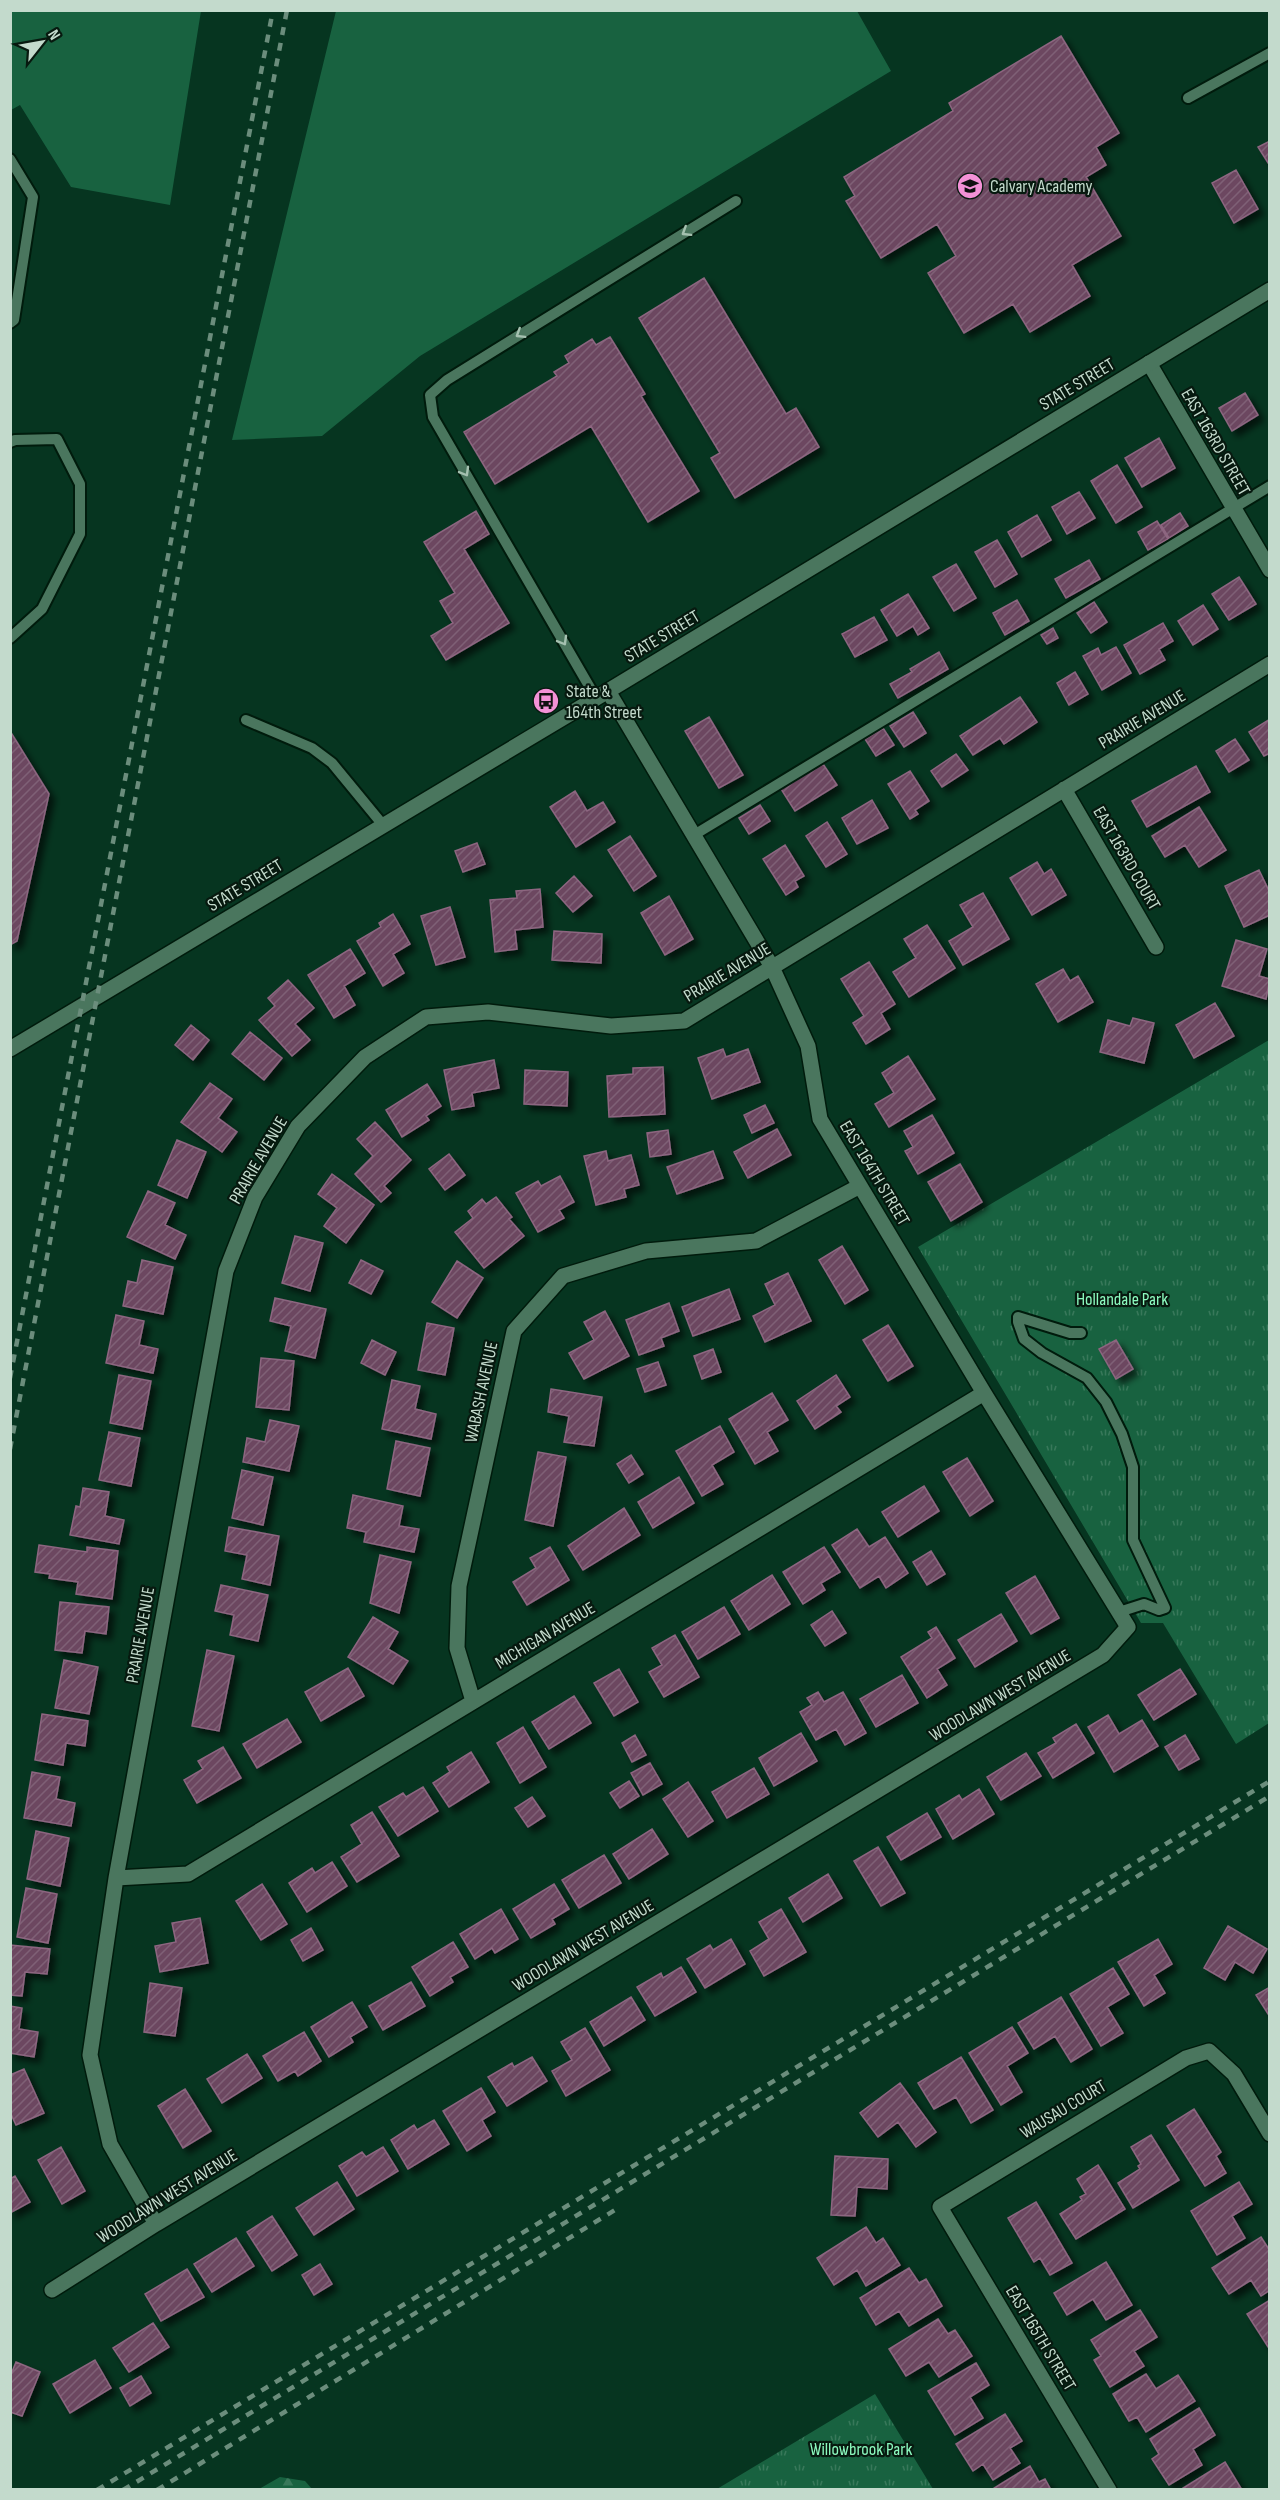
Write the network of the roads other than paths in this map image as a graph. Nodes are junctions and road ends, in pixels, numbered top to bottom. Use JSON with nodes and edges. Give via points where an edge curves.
{"nodes":[{"id":1,"x":1269,"y":52,"type":"edge"},
{"id":2,"x":1188,"y":98,"type":"dead end"},
{"id":3,"x":10,"y":159,"type":"edge"},
{"id":4,"x":736,"y":201,"type":"dead end"},
{"id":5,"x":1269,"y":290,"type":"edge"},
{"id":6,"x":10,"y":323,"type":"edge"},
{"id":7,"x":1149,"y":363,"type":"junction"},
{"id":8,"x":10,"y":442,"type":"edge"},
{"id":9,"x":1269,"y":486,"type":"edge"},
{"id":10,"x":1232,"y":508,"type":"junction"},
{"id":11,"x":1269,"y":570,"type":"edge"},
{"id":12,"x":10,"y":638,"type":"edge"},
{"id":13,"x":1269,"y":664,"type":"edge"},
{"id":14,"x":602,"y":694,"type":"junction"},
{"id":15,"x":246,"y":720,"type":"dead end"},
{"id":16,"x":1064,"y":789,"type":"junction"},
{"id":17,"x":383,"y":825,"type":"junction"},
{"id":18,"x":693,"y":835,"type":"junction"},
{"id":19,"x":1156,"y":947,"type":"dead end"},
{"id":20,"x":772,"y":967,"type":"junction"},
{"id":21,"x":10,"y":1049,"type":"edge"},
{"id":22,"x":860,"y":1186,"type":"junction"},
{"id":23,"x":1081,"y":1333,"type":"dead end"},
{"id":24,"x":984,"y":1393,"type":"junction"},
{"id":25,"x":1119,"y":1612,"type":"junction"},
{"id":26,"x":1128,"y":1627,"type":"joint"},
{"id":27,"x":473,"y":1701,"type":"junction"},
{"id":28,"x":116,"y":1878,"type":"junction"},
{"id":29,"x":1269,"y":2134,"type":"edge"},
{"id":30,"x":940,"y":2207,"type":"joint"},
{"id":31,"x":156,"y":2224,"type":"junction"},
{"id":32,"x":52,"y":2290,"type":"dead end"},
{"id":33,"x":1109,"y":2490,"type":"edge"}],
"edges":[{"from":1,"to":2,"type":"lane"},
{"from":3,"to":6,"type":"lane","via":[[33,197],[14,320]]},
{"from":4,"to":14,"type":"lane","one_way":true,"via":[[447,380],[430,395],[433,417]]},
{"from":5,"to":7,"type":"street","name":"STATE STREET"},
{"from":7,"to":10,"type":"street","name":"EAST 163RD STREET"},
{"from":7,"to":14,"type":"street","name":"STATE STREET"},
{"from":8,"to":12,"type":"lane","via":[[57,439],[80,484],[80,534],[42,609]]},
{"from":9,"to":10,"type":"lane"},
{"from":10,"to":11,"type":"street","name":"EAST 163RD STREET"},
{"from":10,"to":18,"type":"lane"},
{"from":13,"to":16,"type":"street","name":"PRAIRIE AVENUE"},
{"from":14,"to":17,"type":"street","name":"STATE STREET"},
{"from":14,"to":18,"type":"street","name":"EAST 164TH STREET"},
{"from":15,"to":17,"type":"lane","via":[[312,748],[332,763]]},
{"from":16,"to":19,"type":"street","name":"EAST 163RD COURT"},
{"from":16,"to":20,"type":"street","name":"PRAIRIE AVENUE"},
{"from":17,"to":21,"type":"street","name":"STATE STREET"},
{"from":18,"to":20,"type":"street","name":"EAST 164TH STREET"},
{"from":20,"to":22,"type":"street","name":"EAST 164TH STREET","via":[[808,1046],[820,1119]]},
{"from":20,"to":28,"type":"street","name":"PRAIRIE AVENUE","via":[[684,1021],[610,1026],[488,1012],[426,1017],[365,1056],[298,1126],[255,1197],[226,1271]]},
{"from":22,"to":24,"type":"street","name":"EAST 164TH STREET"},
{"from":22,"to":27,"type":"street","name":"WABASH AVENUE","via":[[756,1241],[646,1251],[563,1276],[514,1330],[459,1586],[457,1648]]},
{"from":23,"to":25,"type":"lane","via":[[1018,1317],[1024,1339],[1087,1378],[1106,1402],[1133,1467],[1132,1540],[1165,1608],[1159,1610],[1144,1604]]},
{"from":24,"to":25,"type":"street","name":"EAST 164TH STREET"},
{"from":24,"to":27,"type":"street","name":"MICHIGAN AVENUE"},
{"from":25,"to":26,"type":"street","name":"EAST 164TH STREET"},
{"from":26,"to":31,"type":"street","name":"WOODLAWN WEST AVENUE","via":[[1103,1655]]},
{"from":27,"to":28,"type":"street","name":"MICHIGAN AVENUE","via":[[188,1874]]},
{"from":28,"to":31,"type":"street","name":"PRAIRIE AVENUE","via":[[90,2055],[110,2144]]},
{"from":29,"to":30,"type":"street","name":"WAUSAU COURT","via":[[1234,2074],[1209,2051],[1186,2058]]},
{"from":30,"to":33,"type":"street","name":"EAST 165TH STREET"},
{"from":31,"to":32,"type":"street","name":"WOODLAWN WEST AVENUE"}]}
